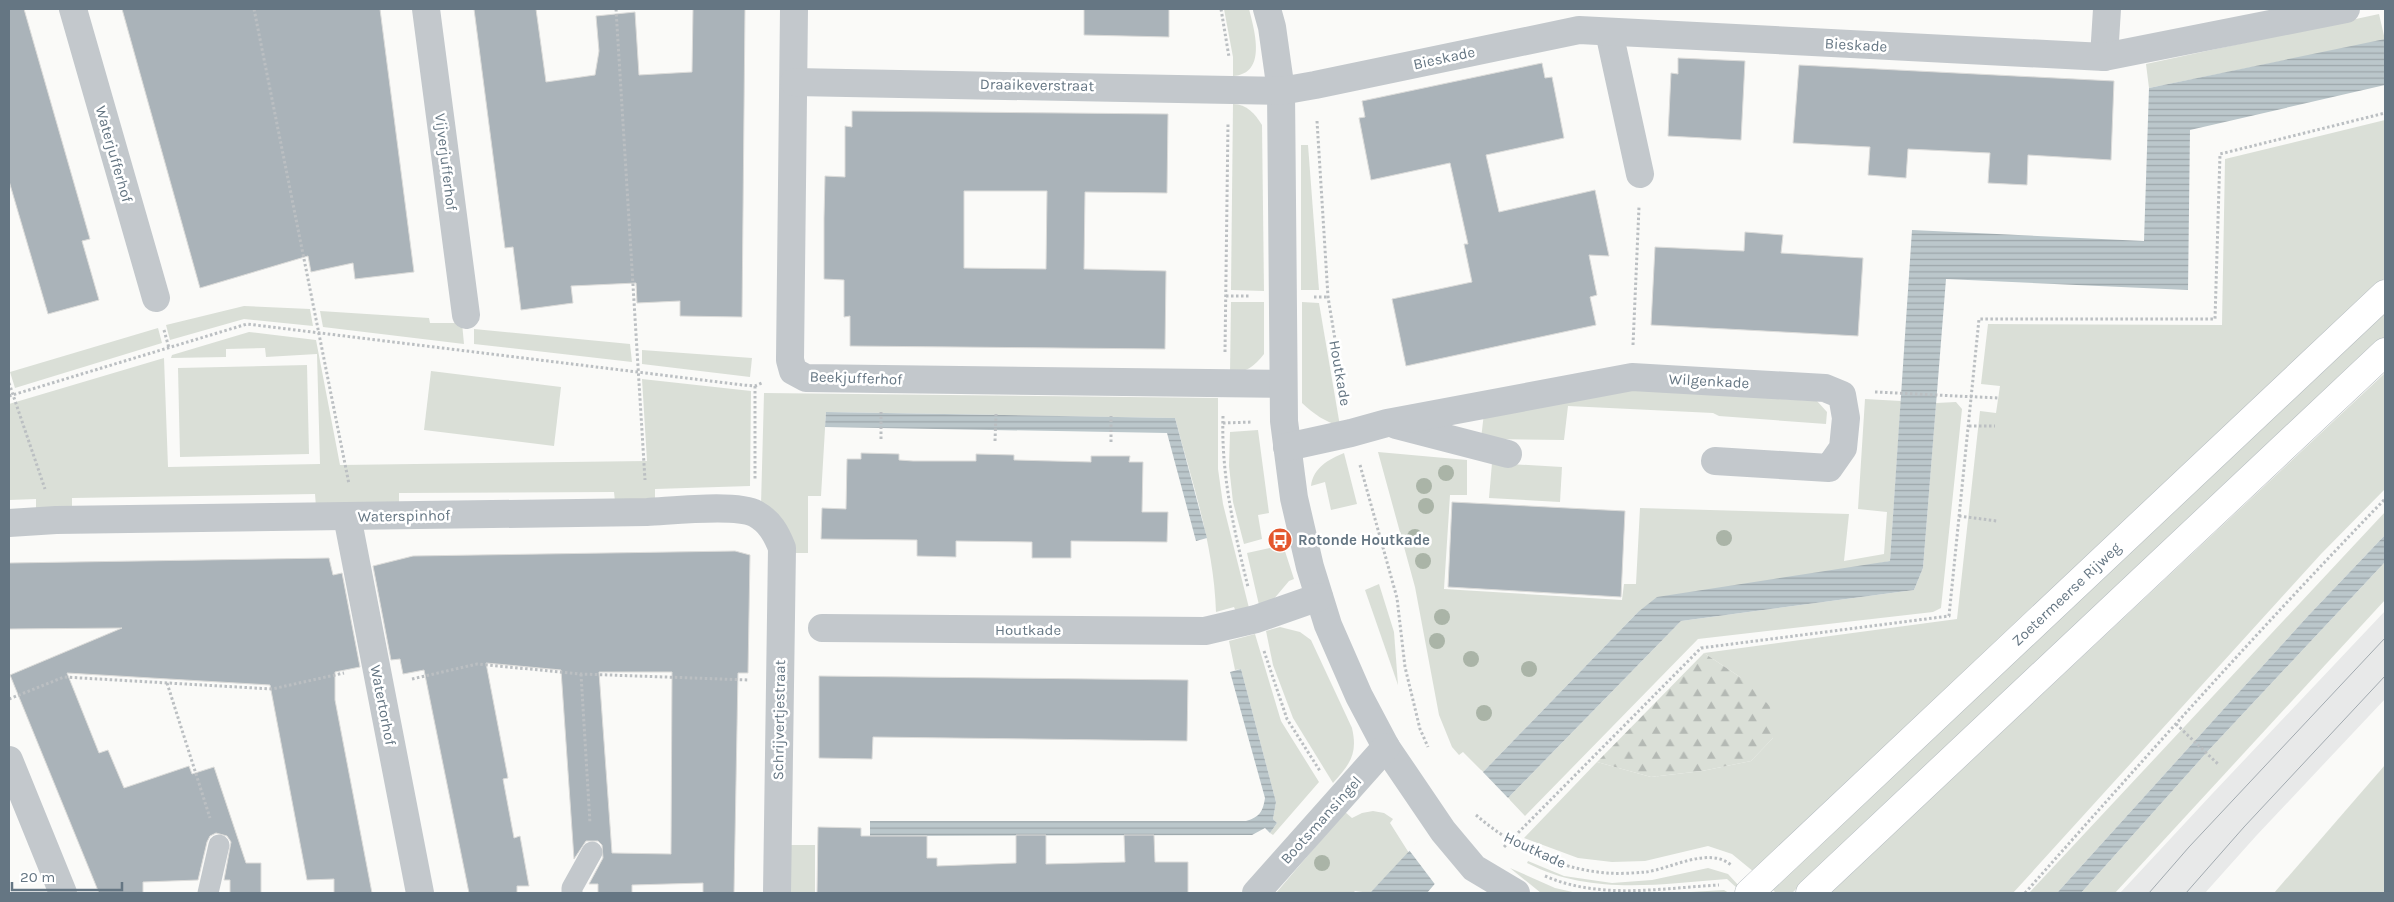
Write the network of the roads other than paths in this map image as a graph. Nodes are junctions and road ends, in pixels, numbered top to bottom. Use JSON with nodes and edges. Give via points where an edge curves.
{"nodes":[{"id":1,"x":73,"y":9,"type":"edge"},
{"id":2,"x":426,"y":9,"type":"edge"},
{"id":3,"x":794,"y":9,"type":"edge"},
{"id":4,"x":1267,"y":9,"type":"edge"},
{"id":5,"x":2106,"y":9,"type":"edge"},
{"id":6,"x":2346,"y":9,"type":"edge"},
{"id":7,"x":1609,"y":32,"type":"junction"},
{"id":8,"x":2104,"y":57,"type":"junction"},
{"id":9,"x":794,"y":82,"type":"junction"},
{"id":10,"x":1280,"y":90,"type":"junction"},
{"id":11,"x":1640,"y":174,"type":"road end"},
{"id":12,"x":2385,"y":294,"type":"edge"},
{"id":13,"x":156,"y":298,"type":"dead end"},
{"id":14,"x":466,"y":315,"type":"dead end"},
{"id":15,"x":2385,"y":352,"type":"edge"},
{"id":16,"x":1283,"y":384,"type":"junction"},
{"id":17,"x":1387,"y":423,"type":"junction"},
{"id":18,"x":1287,"y":448,"type":"junction"},
{"id":19,"x":1508,"y":454,"type":"dead end"},
{"id":20,"x":1716,"y":461,"type":"dead end"},
{"id":21,"x":352,"y":517,"type":"junction"},
{"id":22,"x":9,"y":523,"type":"edge"},
{"id":23,"x":782,"y":548,"type":"joint"},
{"id":24,"x":1319,"y":597,"type":"junction"},
{"id":25,"x":822,"y":628,"type":"dead end"},
{"id":26,"x":1386,"y":748,"type":"junction"},
{"id":27,"x":9,"y":760,"type":"edge"},
{"id":28,"x":219,"y":845,"type":"road end"},
{"id":29,"x":592,"y":852,"type":"road end"},
{"id":30,"x":1481,"y":878,"type":"edge"},
{"id":31,"x":1745,"y":888,"type":"edge"},
{"id":32,"x":63,"y":893,"type":"edge"},
{"id":33,"x":208,"y":893,"type":"edge"},
{"id":34,"x":420,"y":893,"type":"edge"},
{"id":35,"x":572,"y":893,"type":"edge"},
{"id":36,"x":777,"y":893,"type":"edge"},
{"id":37,"x":1256,"y":893,"type":"edge"},
{"id":38,"x":1516,"y":893,"type":"edge"},
{"id":39,"x":1810,"y":893,"type":"edge"}],
"edges":[{"from":1,"to":13,"type":"street","name":"Waterjufferhof"},
{"from":2,"to":14,"type":"street","name":"Vijverjufferhof"},
{"from":3,"to":9,"type":"street","name":"Beekjufferhof"},
{"from":4,"to":10,"type":"street"},
{"from":5,"to":8,"type":"street"},
{"from":6,"to":8,"type":"street","name":"Bieskade"},
{"from":7,"to":8,"type":"street","name":"Bieskade"},
{"from":7,"to":10,"type":"street","name":"Bieskade","via":[[1579,30]]},
{"from":7,"to":11,"type":"street"},
{"from":9,"to":10,"type":"street","name":"Draaikeverstraat"},
{"from":9,"to":16,"type":"street","name":"Beekjufferhof","via":[[790,360],[793,371],[806,378]]},
{"from":10,"to":16,"type":"street"},
{"from":12,"to":31,"type":"main road","name":"Zoetermeerse Rijweg"},
{"from":15,"to":39,"type":"main road"},
{"from":16,"to":18,"type":"street"},
{"from":17,"to":18,"type":"street","name":"Wilgenkade"},
{"from":17,"to":19,"type":"street","name":"Wilgenkade"},
{"from":17,"to":20,"type":"street","name":"Wilgenkade","via":[[1632,377],[1824,388],[1842,395],[1846,418],[1843,448],[1829,468]]},
{"from":18,"to":24,"type":"street","via":[[1304,542]]},
{"from":21,"to":22,"type":"street","name":"Waterspinhof"},
{"from":21,"to":23,"type":"street","name":"Waterspinhof","via":[[734,509],[755,514],[770,525]]},
{"from":21,"to":34,"type":"street","name":"Watertorhof","via":[[378,676]]},
{"from":23,"to":36,"type":"street","name":"Schrijvertjestraat"},
{"from":24,"to":25,"type":"street","name":"Houtkade","via":[[1256,619],[1205,631]]},
{"from":24,"to":26,"type":"street","via":[[1328,625]]},
{"from":26,"to":30,"type":"street","via":[[1443,832]]},
{"from":26,"to":37,"type":"street","name":"Bootsmansingel"},
{"from":27,"to":32,"type":"street"},
{"from":28,"to":33,"type":"lane"},
{"from":29,"to":35,"type":"lane"},
{"from":30,"to":38,"type":"street"}]}
